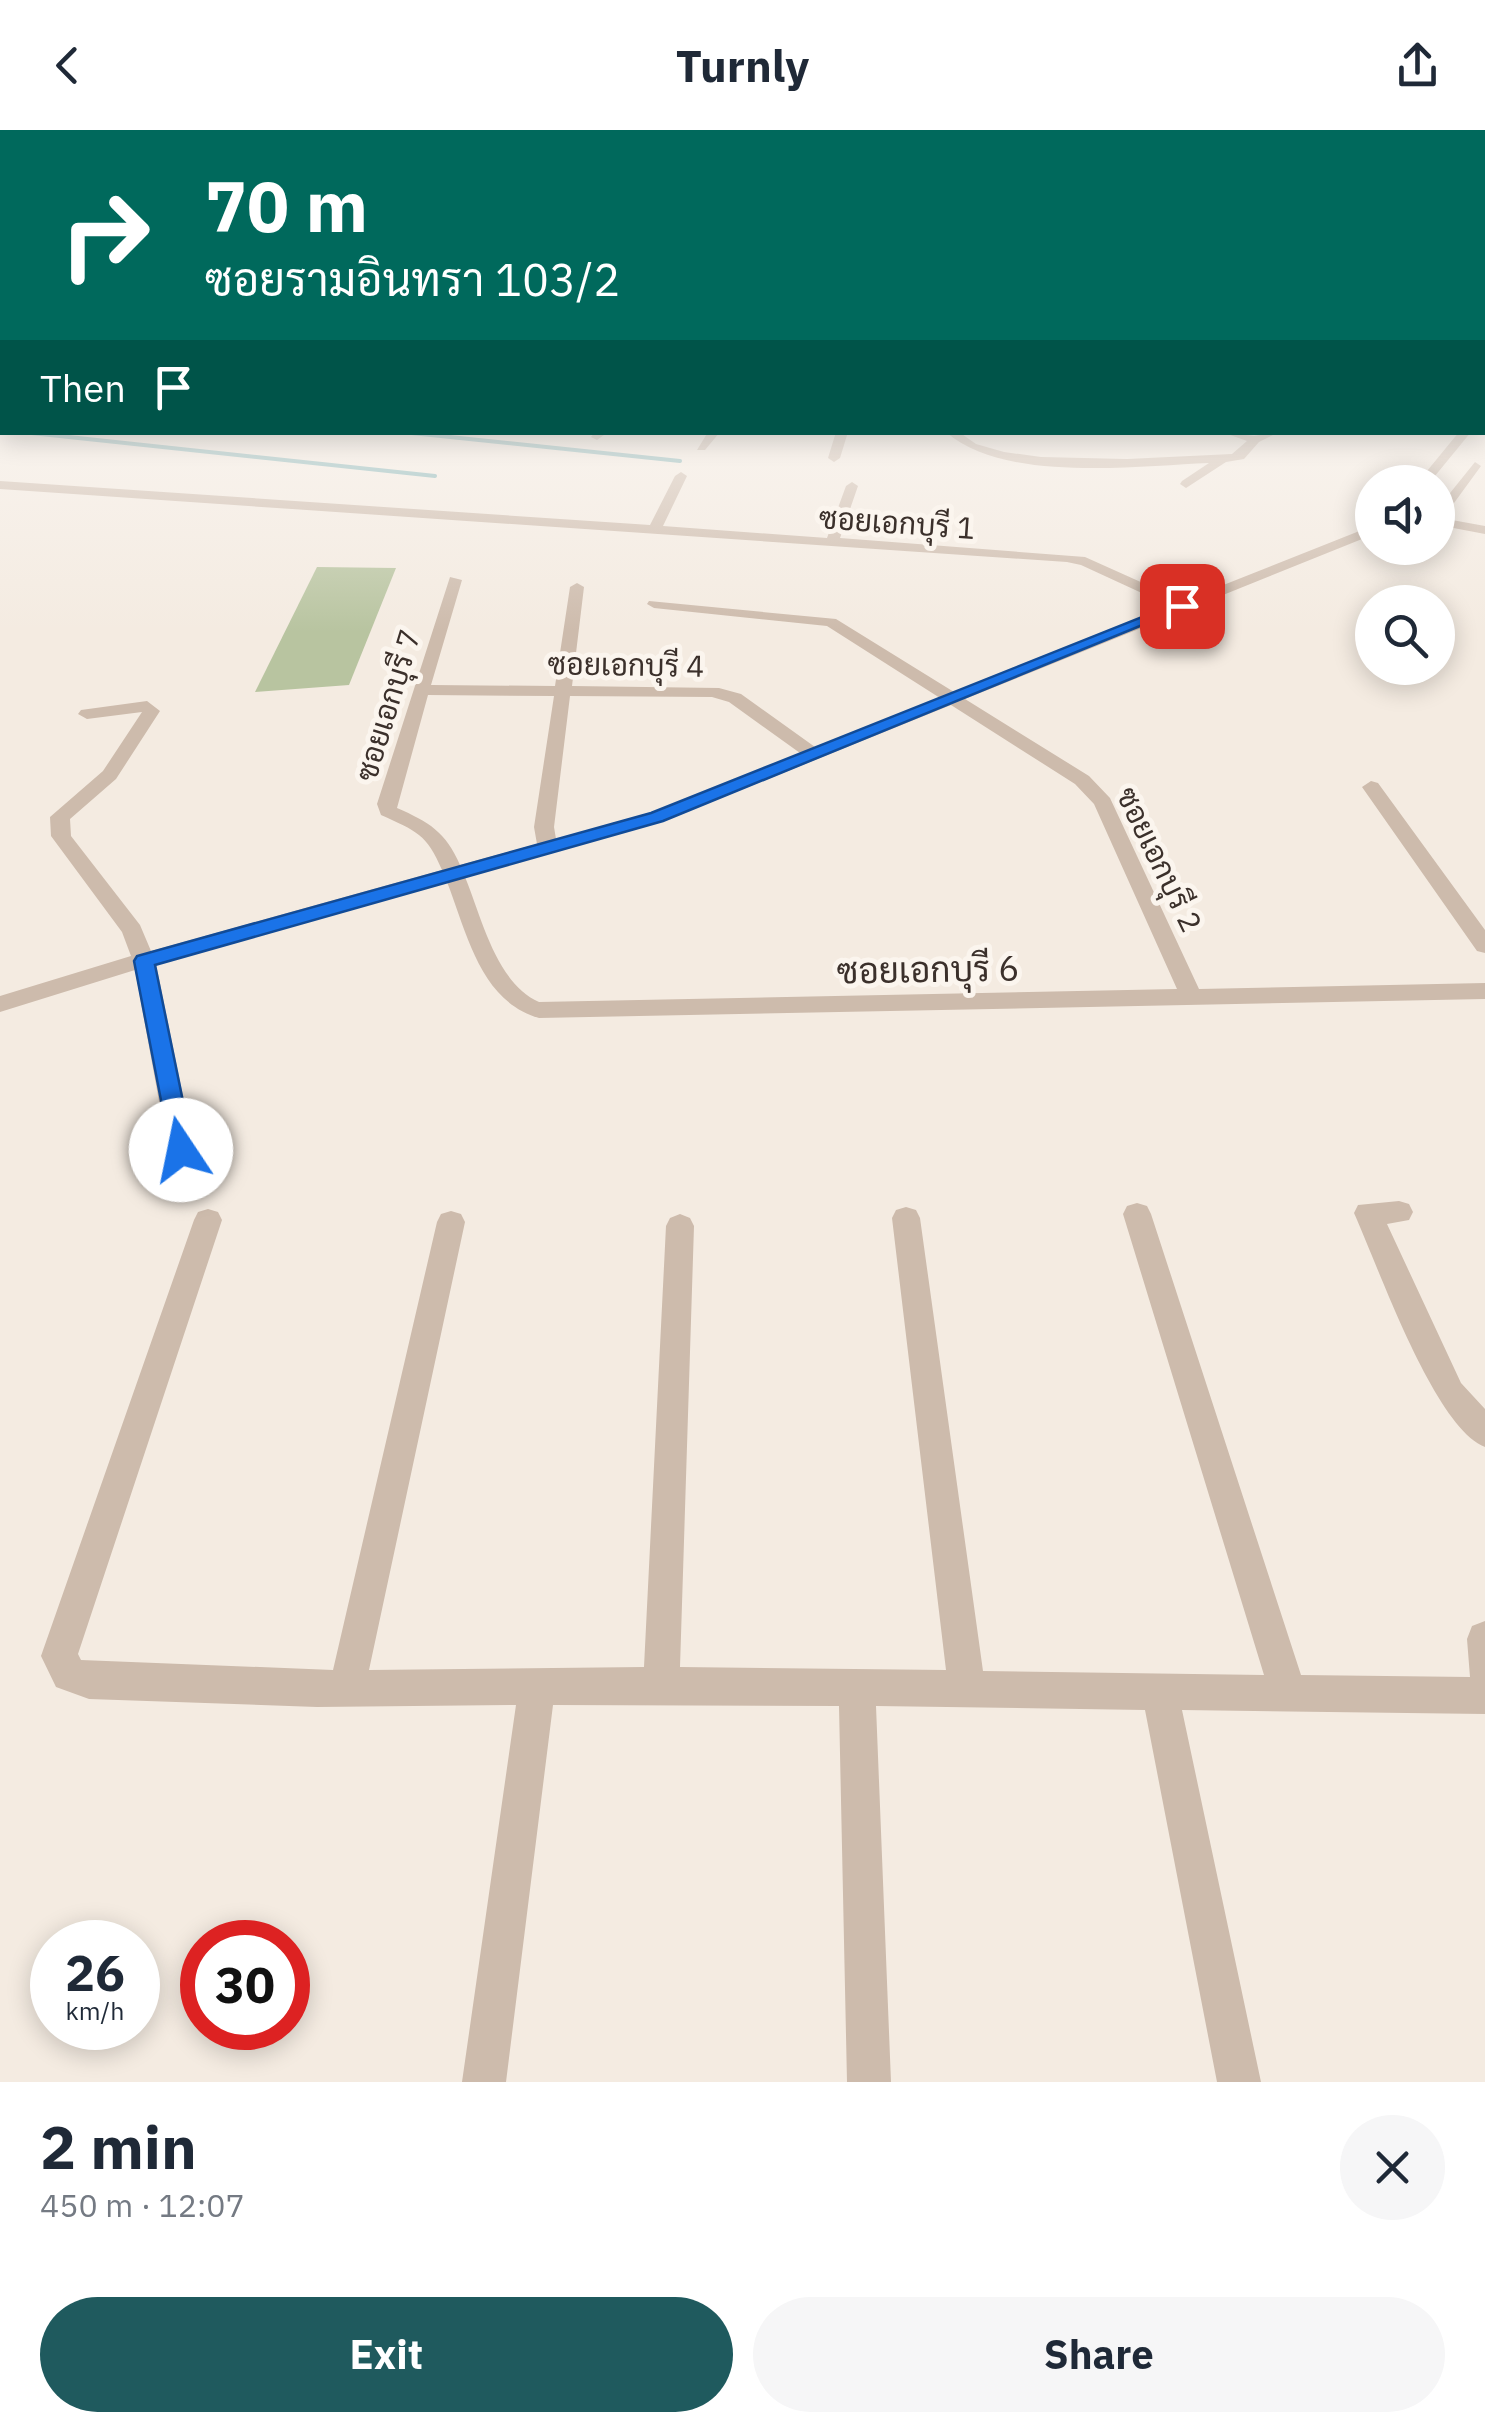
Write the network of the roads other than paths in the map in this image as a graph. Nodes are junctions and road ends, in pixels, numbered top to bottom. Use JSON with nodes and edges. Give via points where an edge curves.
{"nodes":[{"id":1,"x":837,"y":449,"type":"edge"},
{"id":2,"x":980,"y":449,"type":"edge"},
{"id":3,"x":1246,"y":449,"type":"edge"},
{"id":4,"x":834,"y":458,"type":"dead end"},
{"id":5,"x":1224,"y":458,"type":"junction"},
{"id":6,"x":1482,"y":463,"type":"edge"},
{"id":7,"x":681,"y":476,"type":"dead end"},
{"id":8,"x":1186,"y":484,"type":"dead end"},
{"id":9,"x":0,"y":485,"type":"edge"},
{"id":10,"x":852,"y":486,"type":"dead end"},
{"id":11,"x":654,"y":530,"type":"junction"},
{"id":12,"x":1485,"y":530,"type":"edge"},
{"id":13,"x":1355,"y":537,"type":"edge"},
{"id":14,"x":832,"y":543,"type":"junction"},
{"id":15,"x":455,"y":580,"type":"dead end"},
{"id":16,"x":577,"y":587,"type":"dead end"},
{"id":17,"x":654,"y":604,"type":"dead end"},
{"id":18,"x":1182,"y":606,"type":"junction"},
{"id":19,"x":419,"y":690,"type":"junction"},
{"id":20,"x":562,"y":690,"type":"junction"},
{"id":21,"x":952,"y":698,"type":"junction"},
{"id":22,"x":88,"y":714,"type":"dead end"},
{"id":23,"x":813,"y":754,"type":"junction"},
{"id":24,"x":1371,"y":787,"type":"dead end"},
{"id":25,"x":548,"y":849,"type":"junction"},
{"id":26,"x":453,"y":875,"type":"junction"},
{"id":27,"x":1485,"y":946,"type":"edge"},
{"id":28,"x":144,"y":961,"type":"junction"},
{"id":29,"x":1485,"y":992,"type":"edge"},
{"id":30,"x":1192,"y":998,"type":"junction"},
{"id":31,"x":0,"y":1004,"type":"edge"},
{"id":32,"x":181,"y":1150,"type":"dead end"},
{"id":33,"x":1399,"y":1212,"type":"dead end"},
{"id":34,"x":1137,"y":1214,"type":"dead end"},
{"id":35,"x":906,"y":1218,"type":"dead end"},
{"id":36,"x":208,"y":1220,"type":"dead end"},
{"id":37,"x":451,"y":1222,"type":"dead end"},
{"id":38,"x":680,"y":1226,"type":"dead end"},
{"id":39,"x":1485,"y":1432,"type":"edge"},
{"id":40,"x":1485,"y":1639,"type":"edge"},
{"id":41,"x":1485,"y":1669,"type":"edge"},
{"id":42,"x":661,"y":1685,"type":"junction"},
{"id":43,"x":537,"y":1687,"type":"junction"},
{"id":44,"x":347,"y":1688,"type":"junction"},
{"id":45,"x":857,"y":1688,"type":"junction"},
{"id":46,"x":967,"y":1689,"type":"junction"},
{"id":47,"x":1160,"y":1692,"type":"junction"},
{"id":48,"x":1288,"y":1693,"type":"junction"},
{"id":49,"x":1485,"y":1696,"type":"edge"},
{"id":50,"x":484,"y":2082,"type":"edge"},
{"id":51,"x":869,"y":2082,"type":"edge"},
{"id":52,"x":1239,"y":2082,"type":"edge"}],
"edges":[{"from":1,"to":4,"type":"street"},
{"from":2,"to":5,"type":"street","via":[[1042,462]]},
{"from":3,"to":5,"type":"street"},
{"from":5,"to":8,"type":"street"},
{"from":6,"to":12,"type":"street","via":[[1439,515]]},
{"from":7,"to":11,"type":"street"},
{"from":9,"to":11,"type":"street","name":"ซอยเอกบุรี 1"},
{"from":10,"to":14,"type":"street"},
{"from":11,"to":14,"type":"street","name":"ซอยเอกบุรี 1"},
{"from":13,"to":18,"type":"street"},
{"from":14,"to":18,"type":"street","name":"ซอยเอกบุรี 1","via":[[1079,560]]},
{"from":15,"to":19,"type":"street","name":"ซอยเอกบุรี 7"},
{"from":16,"to":20,"type":"street"},
{"from":17,"to":21,"type":"street","name":"ซอยเอกบุรี 2","via":[[825,619]]},
{"from":18,"to":21,"type":"street"},
{"from":19,"to":20,"type":"street","name":"ซอยเอกบุรี 4"},
{"from":19,"to":26,"type":"street","name":"ซอยเอกบุรี 7","via":[[386,804],[433,833]]},
{"from":20,"to":23,"type":"street","name":"ซอยเอกบุรี 4","via":[[727,694]]},
{"from":20,"to":25,"type":"street","via":[[544,827]]},
{"from":21,"to":23,"type":"street"},
{"from":21,"to":30,"type":"street","name":"ซอยเอกบุรี 2","via":[[1095,790]]},
{"from":22,"to":28,"type":"street","via":[[146,706],[151,711],[110,776],[60,817],[58,828],[132,930]]},
{"from":23,"to":25,"type":"street","via":[[657,817]]},
{"from":24,"to":27,"type":"street"},
{"from":25,"to":26,"type":"street"},
{"from":26,"to":28,"type":"street"},
{"from":26,"to":30,"type":"street","name":"ซอยเอกบุรี 6","via":[[508,994],[538,1010]]},
{"from":28,"to":31,"type":"street"},
{"from":28,"to":32,"type":"street"},
{"from":29,"to":30,"type":"street","name":"ซอยเอกบุรี 6"},
{"from":33,"to":39,"type":"street","via":[[1368,1213],[1450,1393]]},
{"from":34,"to":48,"type":"street"},
{"from":35,"to":46,"type":"street"},
{"from":36,"to":44,"type":"street","via":[[59,1656],[69,1674],[89,1681]]},
{"from":37,"to":44,"type":"street"},
{"from":38,"to":42,"type":"street"},
{"from":40,"to":41,"type":"street"},
{"from":42,"to":43,"type":"street"},
{"from":42,"to":45,"type":"street"},
{"from":43,"to":44,"type":"street"},
{"from":43,"to":50,"type":"street"},
{"from":45,"to":46,"type":"street"},
{"from":45,"to":51,"type":"street"},
{"from":46,"to":47,"type":"street"},
{"from":47,"to":48,"type":"street"},
{"from":47,"to":52,"type":"street"},
{"from":48,"to":49,"type":"street"}]}
